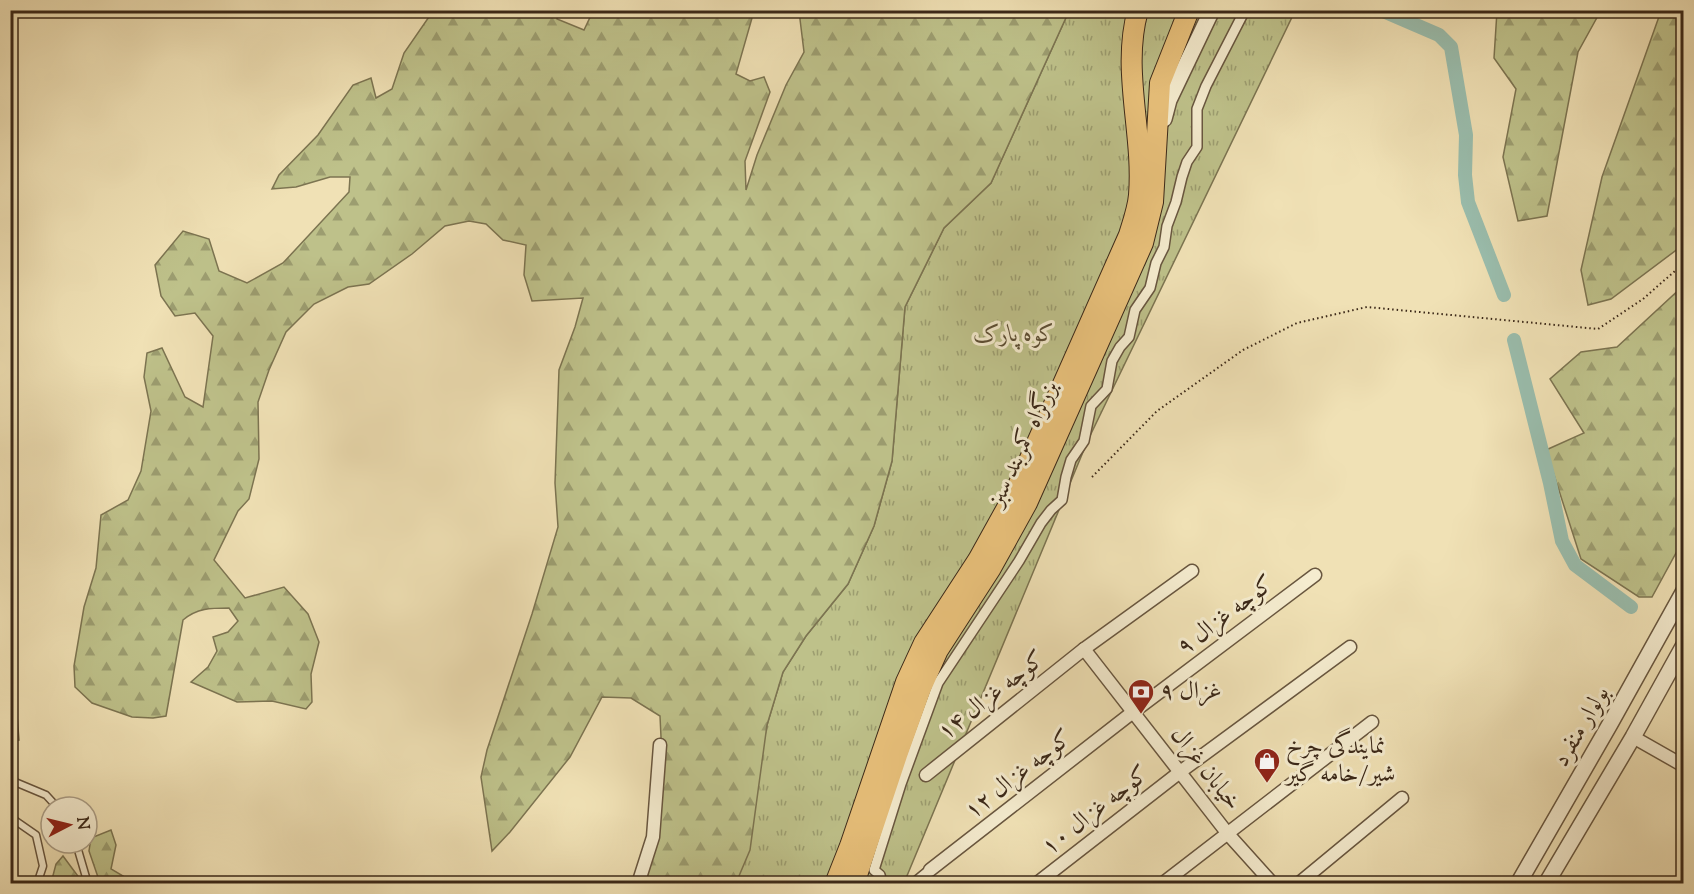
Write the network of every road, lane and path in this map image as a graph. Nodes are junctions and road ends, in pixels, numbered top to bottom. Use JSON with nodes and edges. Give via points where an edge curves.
{"nodes":[{"id":1,"x":1138,"y":10,"type":"edge"},
{"id":2,"x":1189,"y":10,"type":"edge"},
{"id":3,"x":1212,"y":10,"type":"edge"},
{"id":4,"x":1245,"y":10,"type":"edge"},
{"id":5,"x":1156,"y":151,"type":"junction"},
{"id":6,"x":1683,"y":263,"type":"edge"},
{"id":7,"x":1092,"y":477,"type":"dead end"},
{"id":8,"x":1192,"y":571,"type":"dead end"},
{"id":9,"x":1315,"y":575,"type":"dead end"},
{"id":10,"x":1683,"y":591,"type":"edge"},
{"id":11,"x":1683,"y":645,"type":"edge"},
{"id":12,"x":1350,"y":646,"type":"dead end"},
{"id":13,"x":1084,"y":650,"type":"junction"},
{"id":14,"x":1133,"y":712,"type":"junction"},
{"id":15,"x":1372,"y":722,"type":"dead end"},
{"id":16,"x":1610,"y":724,"type":"junction"},
{"id":17,"x":1633,"y":736,"type":"junction"},
{"id":18,"x":660,"y":745,"type":"dead end"},
{"id":19,"x":1683,"y":766,"type":"edge"},
{"id":20,"x":1180,"y":772,"type":"junction"},
{"id":21,"x":926,"y":775,"type":"dead end"},
{"id":22,"x":10,"y":786,"type":"edge"},
{"id":23,"x":46,"y":795,"type":"edge"},
{"id":24,"x":1402,"y":798,"type":"dead end"},
{"id":25,"x":10,"y":817,"type":"edge"},
{"id":26,"x":1228,"y":834,"type":"junction"},
{"id":27,"x":80,"y":855,"type":"edge"},
{"id":28,"x":930,"y":870,"type":"joint"},
{"id":29,"x":37,"y":884,"type":"edge"},
{"id":30,"x":88,"y":884,"type":"edge"},
{"id":31,"x":638,"y":884,"type":"edge"},
{"id":32,"x":835,"y":884,"type":"edge"},
{"id":33,"x":854,"y":884,"type":"edge"},
{"id":34,"x":886,"y":884,"type":"edge"},
{"id":35,"x":913,"y":884,"type":"edge"},
{"id":36,"x":1036,"y":884,"type":"edge"},
{"id":37,"x":1162,"y":884,"type":"edge"},
{"id":38,"x":1274,"y":884,"type":"edge"},
{"id":39,"x":1298,"y":884,"type":"edge"},
{"id":40,"x":1518,"y":884,"type":"edge"},
{"id":41,"x":1546,"y":884,"type":"edge"}],
"edges":[{"from":1,"to":32,"type":"highway","name":"بزرگراه کمربند سبز","via":[[1132,32],[1132,80],[1139,197],[1129,235],[1013,497],[924,643],[906,682]]},
{"from":2,"to":5,"type":"highway","name":"بزرگراه کمربند سبز","via":[[1160,83]]},
{"from":3,"to":5,"type":"street","via":[[1169,100]]},
{"from":4,"to":34,"type":"street","via":[[1197,109],[1197,147],[1182,177],[1164,248],[1155,263],[1150,288],[1135,310],[1129,337],[1112,361],[1107,389],[1091,406],[1084,441],[1065,477],[1062,500],[1041,523],[938,683],[874,870]]},
{"from":5,"to":33,"type":"highway","name":"بزرگراه کمربند سبز","via":[[1153,201],[1143,243],[1027,502],[991,568],[938,650],[921,688]]},
{"from":6,"to":7,"type":"path","via":[[1643,299],[1598,329],[1367,308],[1297,323],[1243,350],[1157,411]]},
{"from":8,"to":13,"type":"street","name":"کوچه غزال ۱۴"},
{"from":9,"to":14,"type":"street","name":"کوچه غزال ۹"},
{"from":10,"to":16,"type":"street","name":"بولوار منفرد"},
{"from":11,"to":17,"type":"street","name":"بولوار منفرد"},
{"from":12,"to":20,"type":"street","name":"کوچه غزال ۱۰"},
{"from":13,"to":14,"type":"street","name":"خیابان غزال"},
{"from":13,"to":21,"type":"street","name":"کوچه غزال ۱۴"},
{"from":14,"to":20,"type":"street","name":"خیابان غزال"},
{"from":14,"to":28,"type":"street","name":"کوچه غزال ۱۲"},
{"from":15,"to":26,"type":"street"},
{"from":16,"to":17,"type":"street"},
{"from":16,"to":40,"type":"street","name":"بولوار منفرد"},
{"from":17,"to":19,"type":"street"},
{"from":17,"to":41,"type":"street","name":"بولوار منفرد"},
{"from":18,"to":31,"type":"street","via":[[652,837]]},
{"from":20,"to":26,"type":"street","name":"خیابان غزال"},
{"from":20,"to":36,"type":"street","name":"کوچه غزال ۱۰"},
{"from":22,"to":23,"type":"lane","via":[[15,782]]},
{"from":24,"to":39,"type":"street"},
{"from":25,"to":29,"type":"lane","via":[[36,835],[44,866]]},
{"from":26,"to":37,"type":"street"},
{"from":26,"to":38,"type":"street","name":"خیابان غزال"},
{"from":27,"to":30,"type":"lane"},
{"from":28,"to":35,"type":"street"}]}
